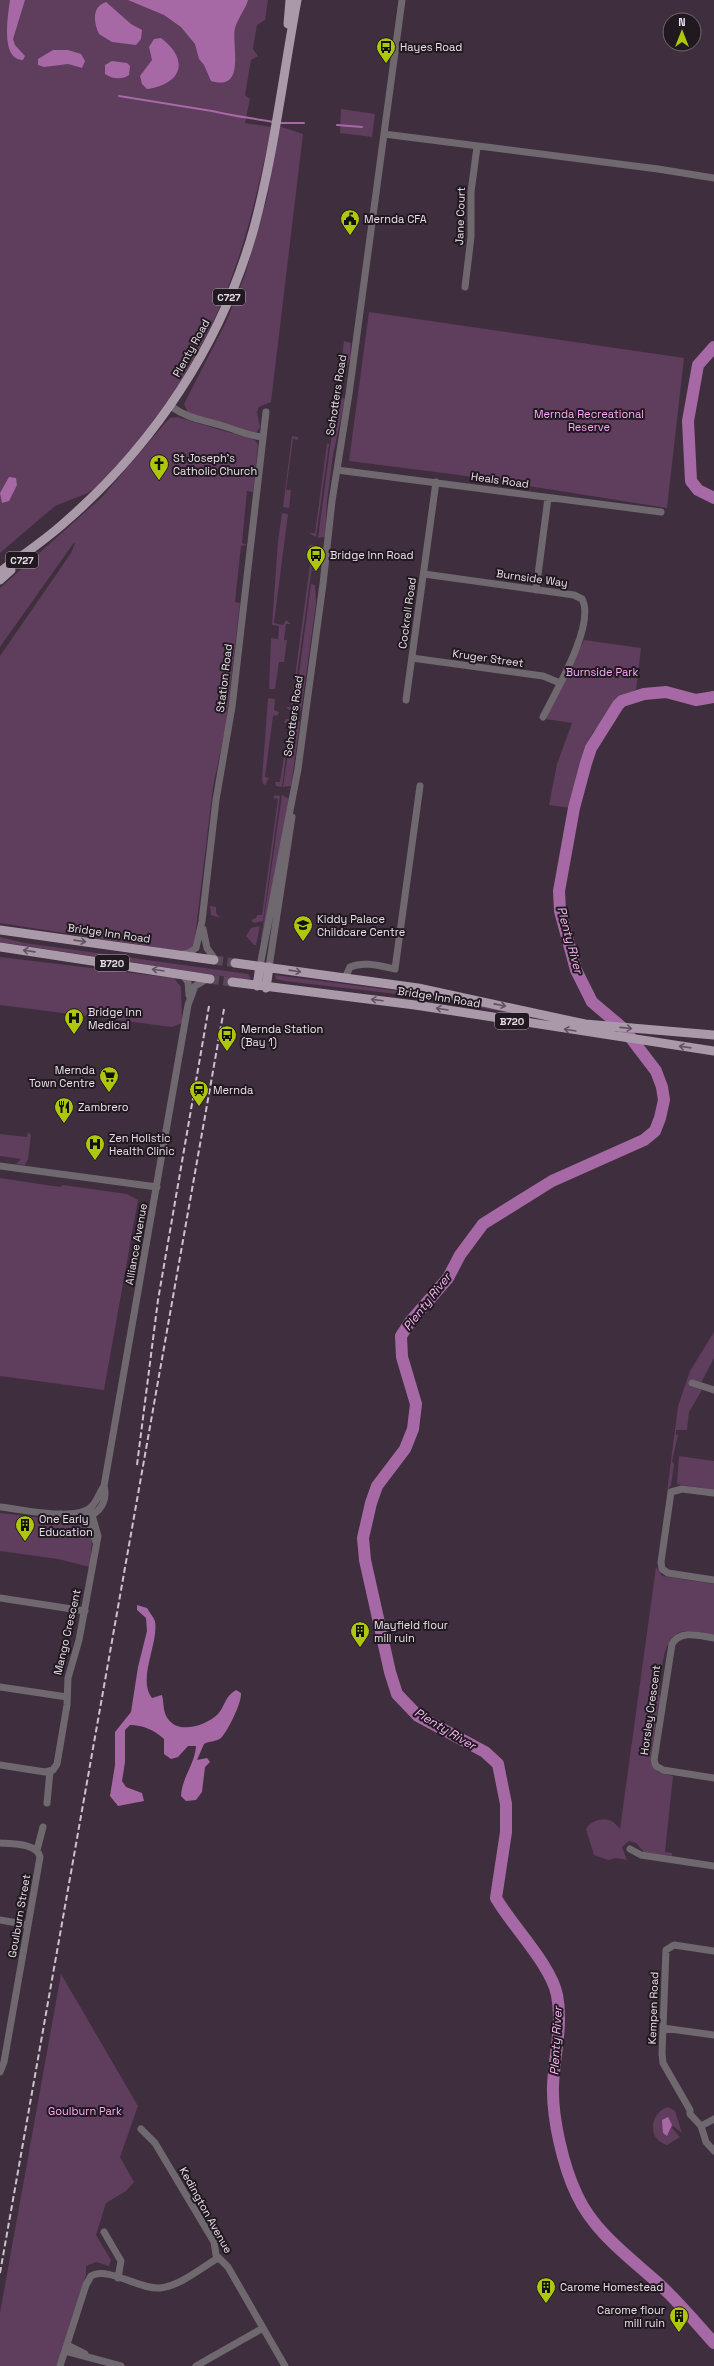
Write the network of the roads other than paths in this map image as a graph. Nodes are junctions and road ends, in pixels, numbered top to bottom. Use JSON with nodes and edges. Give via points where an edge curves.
{"nodes":[{"id":1,"x":290,"y":0,"type":"edge"},
{"id":2,"x":297,"y":0,"type":"edge"},
{"id":3,"x":402,"y":0,"type":"edge"},
{"id":4,"x":283,"y":75,"type":"junction"},
{"id":5,"x":384,"y":134,"type":"junction"},
{"id":6,"x":477,"y":147,"type":"junction"},
{"id":7,"x":714,"y":178,"type":"edge"},
{"id":8,"x":465,"y":287,"type":"dead end"},
{"id":9,"x":170,"y":406,"type":"junction"},
{"id":10,"x":266,"y":412,"type":"dead end"},
{"id":11,"x":263,"y":437,"type":"junction"},
{"id":12,"x":336,"y":470,"type":"junction"},
{"id":13,"x":436,"y":482,"type":"junction"},
{"id":14,"x":548,"y":498,"type":"junction"},
{"id":15,"x":661,"y":512,"type":"dead end"},
{"id":16,"x":44,"y":539,"type":"junction"},
{"id":17,"x":0,"y":572,"type":"edge"},
{"id":18,"x":424,"y":574,"type":"junction"},
{"id":19,"x":0,"y":580,"type":"edge"},
{"id":20,"x":536,"y":590,"type":"junction"},
{"id":21,"x":412,"y":658,"type":"junction"},
{"id":22,"x":560,"y":683,"type":"junction"},
{"id":23,"x":406,"y":700,"type":"dead end"},
{"id":24,"x":543,"y":717,"type":"dead end"},
{"id":25,"x":420,"y":786,"type":"dead end"},
{"id":26,"x":202,"y":921,"type":"junction"},
{"id":27,"x":0,"y":930,"type":"edge"},
{"id":28,"x":0,"y":947,"type":"edge"},
{"id":29,"x":176,"y":955,"type":"junction"},
{"id":30,"x":214,"y":959,"type":"joint"},
{"id":31,"x":235,"y":963,"type":"tunnel mouth"},
{"id":32,"x":265,"y":967,"type":"junction"},
{"id":33,"x":182,"y":974,"type":"junction"},
{"id":34,"x":345,"y":978,"type":"junction"},
{"id":35,"x":210,"y":979,"type":"joint"},
{"id":36,"x":232,"y":982,"type":"tunnel mouth"},
{"id":37,"x":261,"y":987,"type":"junction"},
{"id":38,"x":188,"y":1005,"type":"junction"},
{"id":39,"x":714,"y":1032,"type":"edge"},
{"id":40,"x":674,"y":1033,"type":"junction"},
{"id":41,"x":714,"y":1035,"type":"edge"},
{"id":42,"x":714,"y":1051,"type":"edge"},
{"id":43,"x":0,"y":1166,"type":"edge"},
{"id":44,"x":157,"y":1187,"type":"junction"},
{"id":45,"x":692,"y":1383,"type":"dead end"},
{"id":46,"x":714,"y":1390,"type":"edge"},
{"id":47,"x":714,"y":1493,"type":"edge"},
{"id":48,"x":0,"y":1507,"type":"edge"},
{"id":49,"x":88,"y":1513,"type":"junction"},
{"id":50,"x":714,"y":1580,"type":"edge"},
{"id":51,"x":0,"y":1598,"type":"edge"},
{"id":52,"x":85,"y":1611,"type":"junction"},
{"id":53,"x":714,"y":1638,"type":"edge"},
{"id":54,"x":0,"y":1687,"type":"edge"},
{"id":55,"x":67,"y":1697,"type":"junction"},
{"id":56,"x":0,"y":1765,"type":"edge"},
{"id":57,"x":50,"y":1772,"type":"junction"},
{"id":58,"x":714,"y":1778,"type":"edge"},
{"id":59,"x":47,"y":1803,"type":"dead end"},
{"id":60,"x":43,"y":1827,"type":"dead end"},
{"id":61,"x":0,"y":1842,"type":"edge"},
{"id":62,"x":630,"y":1849,"type":"dead end"},
{"id":63,"x":37,"y":1850,"type":"junction"},
{"id":64,"x":714,"y":1866,"type":"edge"},
{"id":65,"x":0,"y":1920,"type":"edge"},
{"id":66,"x":28,"y":1925,"type":"junction"},
{"id":67,"x":714,"y":1951,"type":"edge"},
{"id":68,"x":663,"y":2028,"type":"junction"},
{"id":69,"x":714,"y":2035,"type":"edge"},
{"id":70,"x":2,"y":2060,"type":"edge"},
{"id":71,"x":0,"y":2072,"type":"edge"},
{"id":72,"x":714,"y":2119,"type":"edge"},
{"id":73,"x":703,"y":2125,"type":"junction"},
{"id":74,"x":141,"y":2129,"type":"dead end"},
{"id":75,"x":712,"y":2147,"type":"edge"},
{"id":76,"x":104,"y":2232,"type":"dead end"},
{"id":77,"x":218,"y":2258,"type":"junction"},
{"id":78,"x":118,"y":2278,"type":"junction"},
{"id":79,"x":263,"y":2328,"type":"junction"},
{"id":80,"x":66,"y":2348,"type":"junction"},
{"id":81,"x":60,"y":2366,"type":"edge"},
{"id":82,"x":120,"y":2366,"type":"edge"},
{"id":83,"x":196,"y":2366,"type":"edge"},
{"id":84,"x":285,"y":2366,"type":"edge"}],
"edges":[{"from":1,"to":4,"type":"main road","name":"Plenty Road","number":"C727"},
{"from":2,"to":4,"type":"main road","name":"Plenty Road","number":"C727"},
{"from":3,"to":5,"type":"street","name":"Schotters Road"},
{"from":4,"to":9,"type":"main road","name":"Plenty Road","number":"C727","via":[[256,220],[238,276],[207,346]]},
{"from":5,"to":6,"type":"street"},
{"from":5,"to":12,"type":"street","name":"Schotters Road","via":[[349,394]]},
{"from":6,"to":7,"type":"street"},
{"from":6,"to":8,"type":"street","name":"Jane Court","via":[[471,192],[472,231]]},
{"from":9,"to":11,"type":"street","via":[[196,420],[224,426],[246,435]]},
{"from":9,"to":16,"type":"main road","name":"Plenty Road","number":"C727","via":[[149,436],[114,475]]},
{"from":10,"to":11,"type":"street","name":"Station Road"},
{"from":11,"to":26,"type":"street","name":"Station Road","via":[[232,707],[216,800]]},
{"from":12,"to":13,"type":"street","name":"Heals Road"},
{"from":12,"to":32,"type":"street","name":"Schotters Road","via":[[290,839]]},
{"from":13,"to":14,"type":"street","name":"Heals Road"},
{"from":13,"to":18,"type":"street","name":"Cockrell Road"},
{"from":14,"to":15,"type":"street","name":"Heals Road"},
{"from":14,"to":20,"type":"street"},
{"from":16,"to":17,"type":"main road","name":"Plenty Road","number":"C727"},
{"from":16,"to":19,"type":"main road","name":"Plenty Road","number":"C727"},
{"from":18,"to":20,"type":"street","name":"Burnside Way"},
{"from":18,"to":21,"type":"street","name":"Cockrell Road"},
{"from":20,"to":22,"type":"street","name":"Burnside Way","via":[[577,596],[585,604],[580,642]]},
{"from":21,"to":22,"type":"street","name":"Kruger Street","via":[[543,676]]},
{"from":21,"to":23,"type":"street","name":"Cockrell Road"},
{"from":22,"to":24,"type":"street","name":"Burnside Way"},
{"from":25,"to":34,"type":"street","via":[[395,968],[356,965],[348,970]]},
{"from":26,"to":29,"type":"street","name":"Station Road","via":[[194,950]]},
{"from":26,"to":30,"type":"street","name":"Station Road","via":[[207,948]]},
{"from":27,"to":29,"type":"main road","name":"Bridge Inn Road","number":"B720","one_way":true},
{"from":33,"to":28,"type":"main road","number":"B720","one_way":true},
{"from":29,"to":30,"type":"main road","name":"Bridge Inn Road","number":"B720"},
{"from":31,"to":32,"type":"main road","name":"Bridge Inn Road","number":"B720"},
{"from":32,"to":34,"type":"main road","name":"Bridge Inn Road","number":"B720","one_way":true},
{"from":32,"to":37,"type":"main road","name":"Schotters Road"},
{"from":33,"to":35,"type":"main road","number":"B720"},
{"from":33,"to":38,"type":"street","name":"Alliance Avenue","via":[[188,982]]},
{"from":34,"to":40,"type":"main road","name":"Bridge Inn Road","number":"B720","one_way":true,"via":[[418,988],[585,1024]]},
{"from":35,"to":38,"type":"street","name":"Alliance Avenue","via":[[195,986]]},
{"from":36,"to":37,"type":"main road","name":"Bridge Inn Road","number":"B720"},
{"from":42,"to":37,"type":"main road","name":"Bridge Inn Road","number":"B720","one_way":true,"via":[[390,1001]]},
{"from":38,"to":44,"type":"street","name":"Alliance Avenue"},
{"from":39,"to":40,"type":"street"},
{"from":40,"to":41,"type":"main road","name":"Bridge Inn Road","number":"B720"},
{"from":43,"to":44,"type":"street"},
{"from":44,"to":49,"type":"street","name":"Alliance Avenue","via":[[103,1502]]},
{"from":45,"to":46,"type":"street"},
{"from":47,"to":50,"type":"street","via":[[682,1489],[674,1490],[670,1494],[661,1567],[670,1574]]},
{"from":48,"to":49,"type":"street","via":[[61,1514]]},
{"from":49,"to":52,"type":"street","name":"Mango Crescent","via":[[98,1533]]},
{"from":51,"to":52,"type":"street"},
{"from":52,"to":55,"type":"street","name":"Mango Crescent","via":[[68,1678]]},
{"from":53,"to":58,"type":"street","name":"Horsley Crescent","via":[[684,1635],[676,1638],[672,1644],[654,1760],[656,1766],[663,1770]]},
{"from":54,"to":55,"type":"street"},
{"from":55,"to":57,"type":"street","name":"Mango Crescent","via":[[58,1758],[55,1768]]},
{"from":56,"to":57,"type":"street"},
{"from":57,"to":59,"type":"street","name":"Mango Crescent"},
{"from":60,"to":63,"type":"street","name":"Goulburn Street"},
{"from":61,"to":63,"type":"street"},
{"from":62,"to":64,"type":"street","via":[[641,1855]]},
{"from":63,"to":66,"type":"street","name":"Goulburn Street","via":[[40,1860]]},
{"from":65,"to":66,"type":"street"},
{"from":66,"to":70,"type":"street","name":"Goulburn Street"},
{"from":67,"to":68,"type":"street","name":"Kempen Road","via":[[674,1945],[667,1949]]},
{"from":68,"to":69,"type":"street"},
{"from":68,"to":73,"type":"street","name":"Kempen Road","via":[[662,2061],[690,2114]]},
{"from":70,"to":71,"type":"street","name":"Goulburn Street"},
{"from":72,"to":73,"type":"street"},
{"from":73,"to":75,"type":"street","name":"Kempen Road","via":[[706,2142]]},
{"from":74,"to":77,"type":"street","name":"Kedington Avenue","via":[[155,2143],[214,2242]]},
{"from":76,"to":78,"type":"street","via":[[121,2261]]},
{"from":77,"to":78,"type":"street","via":[[166,2287],[146,2287]]},
{"from":77,"to":79,"type":"street","name":"Kedington Avenue","via":[[228,2267]]},
{"from":78,"to":80,"type":"street","via":[[102,2273],[94,2274],[86,2285]]},
{"from":79,"to":83,"type":"street"},
{"from":79,"to":84,"type":"street","name":"Kedington Avenue"},
{"from":80,"to":81,"type":"street"},
{"from":80,"to":82,"type":"street"}]}
